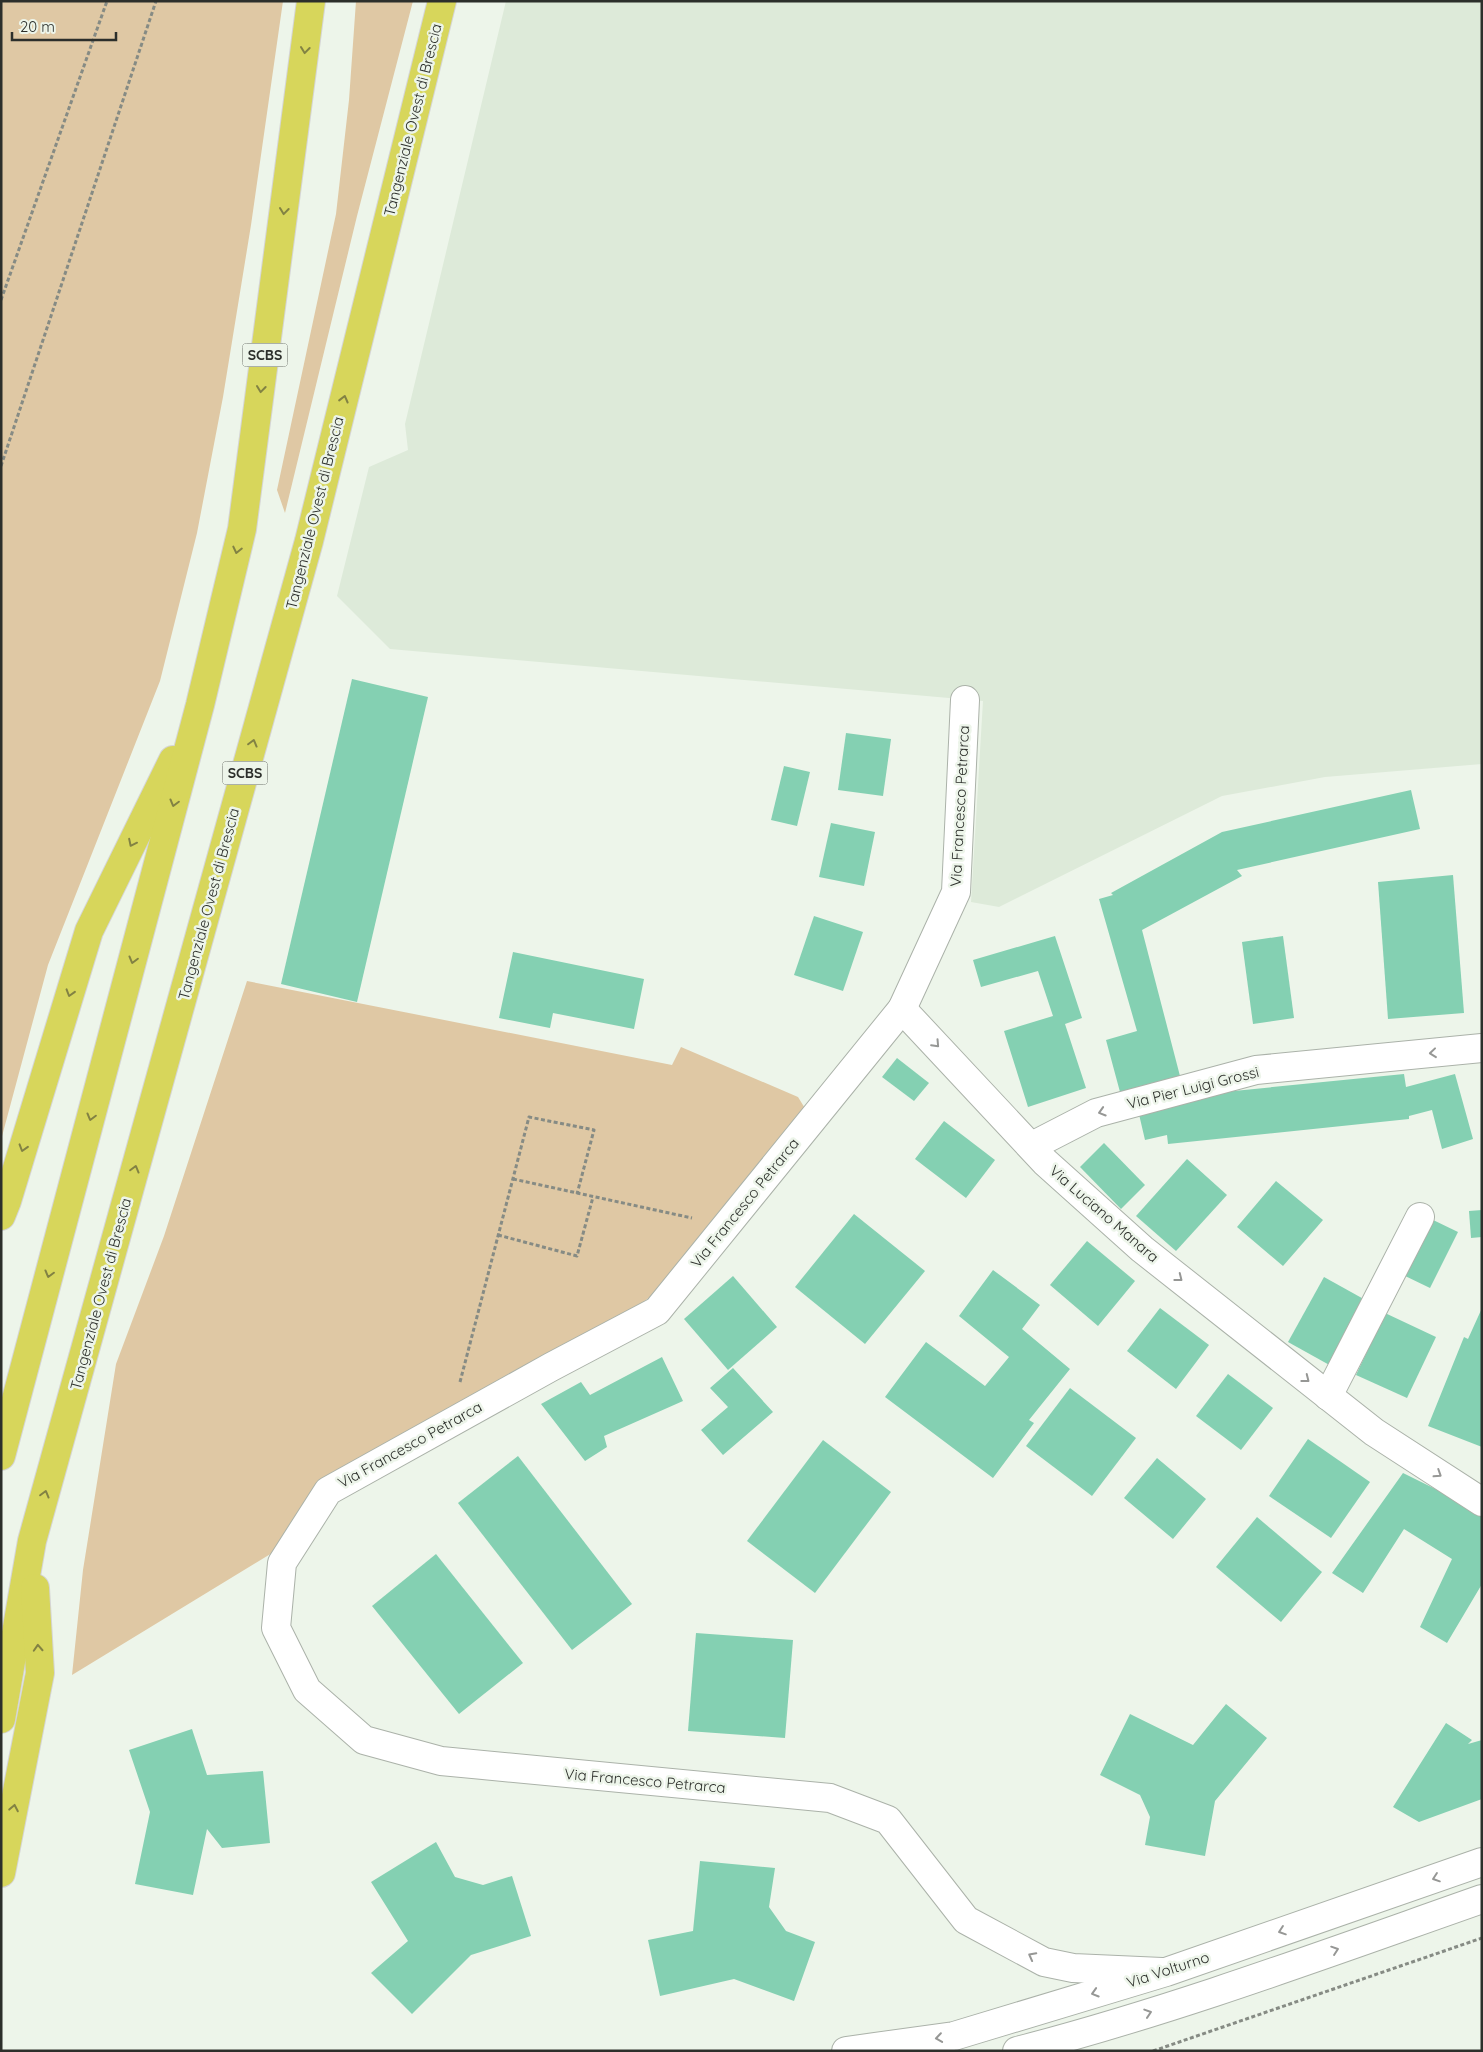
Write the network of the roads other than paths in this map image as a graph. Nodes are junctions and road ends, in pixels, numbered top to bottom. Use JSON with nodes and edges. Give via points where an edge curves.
{"nodes":[{"id":1,"x":312,"y":1,"type":"edge"},
{"id":2,"x":442,"y":1,"type":"edge"},
{"id":3,"x":965,"y":700,"type":"dead end"},
{"id":4,"x":200,"y":705,"type":"junction"},
{"id":5,"x":902,"y":1008,"type":"junction"},
{"id":6,"x":1482,"y":1048,"type":"edge"},
{"id":7,"x":1032,"y":1146,"type":"junction"},
{"id":8,"x":1,"y":1216,"type":"edge"},
{"id":9,"x":1420,"y":1217,"type":"dead end"},
{"id":10,"x":1328,"y":1396,"type":"junction"},
{"id":11,"x":1,"y":1456,"type":"edge"},
{"id":12,"x":1482,"y":1502,"type":"edge"},
{"id":13,"x":32,"y":1541,"type":"junction"},
{"id":14,"x":1,"y":1719,"type":"edge"},
{"id":15,"x":1482,"y":1862,"type":"edge"},
{"id":16,"x":1,"y":1873,"type":"edge"},
{"id":17,"x":1482,"y":1899,"type":"edge"},
{"id":18,"x":1166,"y":1972,"type":"junction"},
{"id":19,"x":1083,"y":2042,"type":"edge"},
{"id":20,"x":846,"y":2051,"type":"edge"},
{"id":21,"x":1017,"y":2051,"type":"edge"}],
"edges":[{"from":1,"to":4,"type":"highway","number":"SCBS","one_way":true,"via":[[242,529]]},
{"from":13,"to":2,"type":"highway","name":"Tangenziale Ovest di Brescia","number":"SCBS","one_way":true,"via":[[309,542]]},
{"from":3,"to":5,"type":"street","name":"Via Francesco Petrarca","via":[[956,892]]},
{"from":4,"to":8,"type":"highway","one_way":true,"via":[[89,931]]},
{"from":4,"to":11,"type":"highway","number":"SCBS","one_way":true},
{"from":5,"to":7,"type":"street","name":"Via Luciano Manara","one_way":true},
{"from":18,"to":5,"type":"street","name":"Via Francesco Petrarca","one_way":true,"via":[[1073,1968],[1044,1962],[966,1920],[888,1820],[830,1798],[441,1761],[364,1740],[307,1690],[276,1628],[282,1564],[328,1491],[657,1311]]},
{"from":6,"to":7,"type":"street","name":"Via Pier Luigi Grossi","one_way":true,"via":[[1256,1070],[1096,1113]]},
{"from":7,"to":10,"type":"street","name":"Via Luciano Manara","one_way":true,"via":[[1045,1162],[1142,1249]]},
{"from":9,"to":10,"type":"street"},
{"from":10,"to":12,"type":"street","name":"Via Luciano Manara","one_way":true,"via":[[1374,1432]]},
{"from":13,"to":14,"type":"highway","name":"Tangenziale Ovest di Brescia","number":"SCBS"},
{"from":16,"to":13,"type":"highway","one_way":true,"via":[[40,1673]]},
{"from":15,"to":18,"type":"street","name":"Via Volturno","one_way":true},
{"from":19,"to":17,"type":"street","one_way":true,"via":[[1223,1989]]},
{"from":18,"to":20,"type":"street","name":"Via Volturno","one_way":true,"via":[[954,2036]]},
{"from":19,"to":21,"type":"street"}]}
